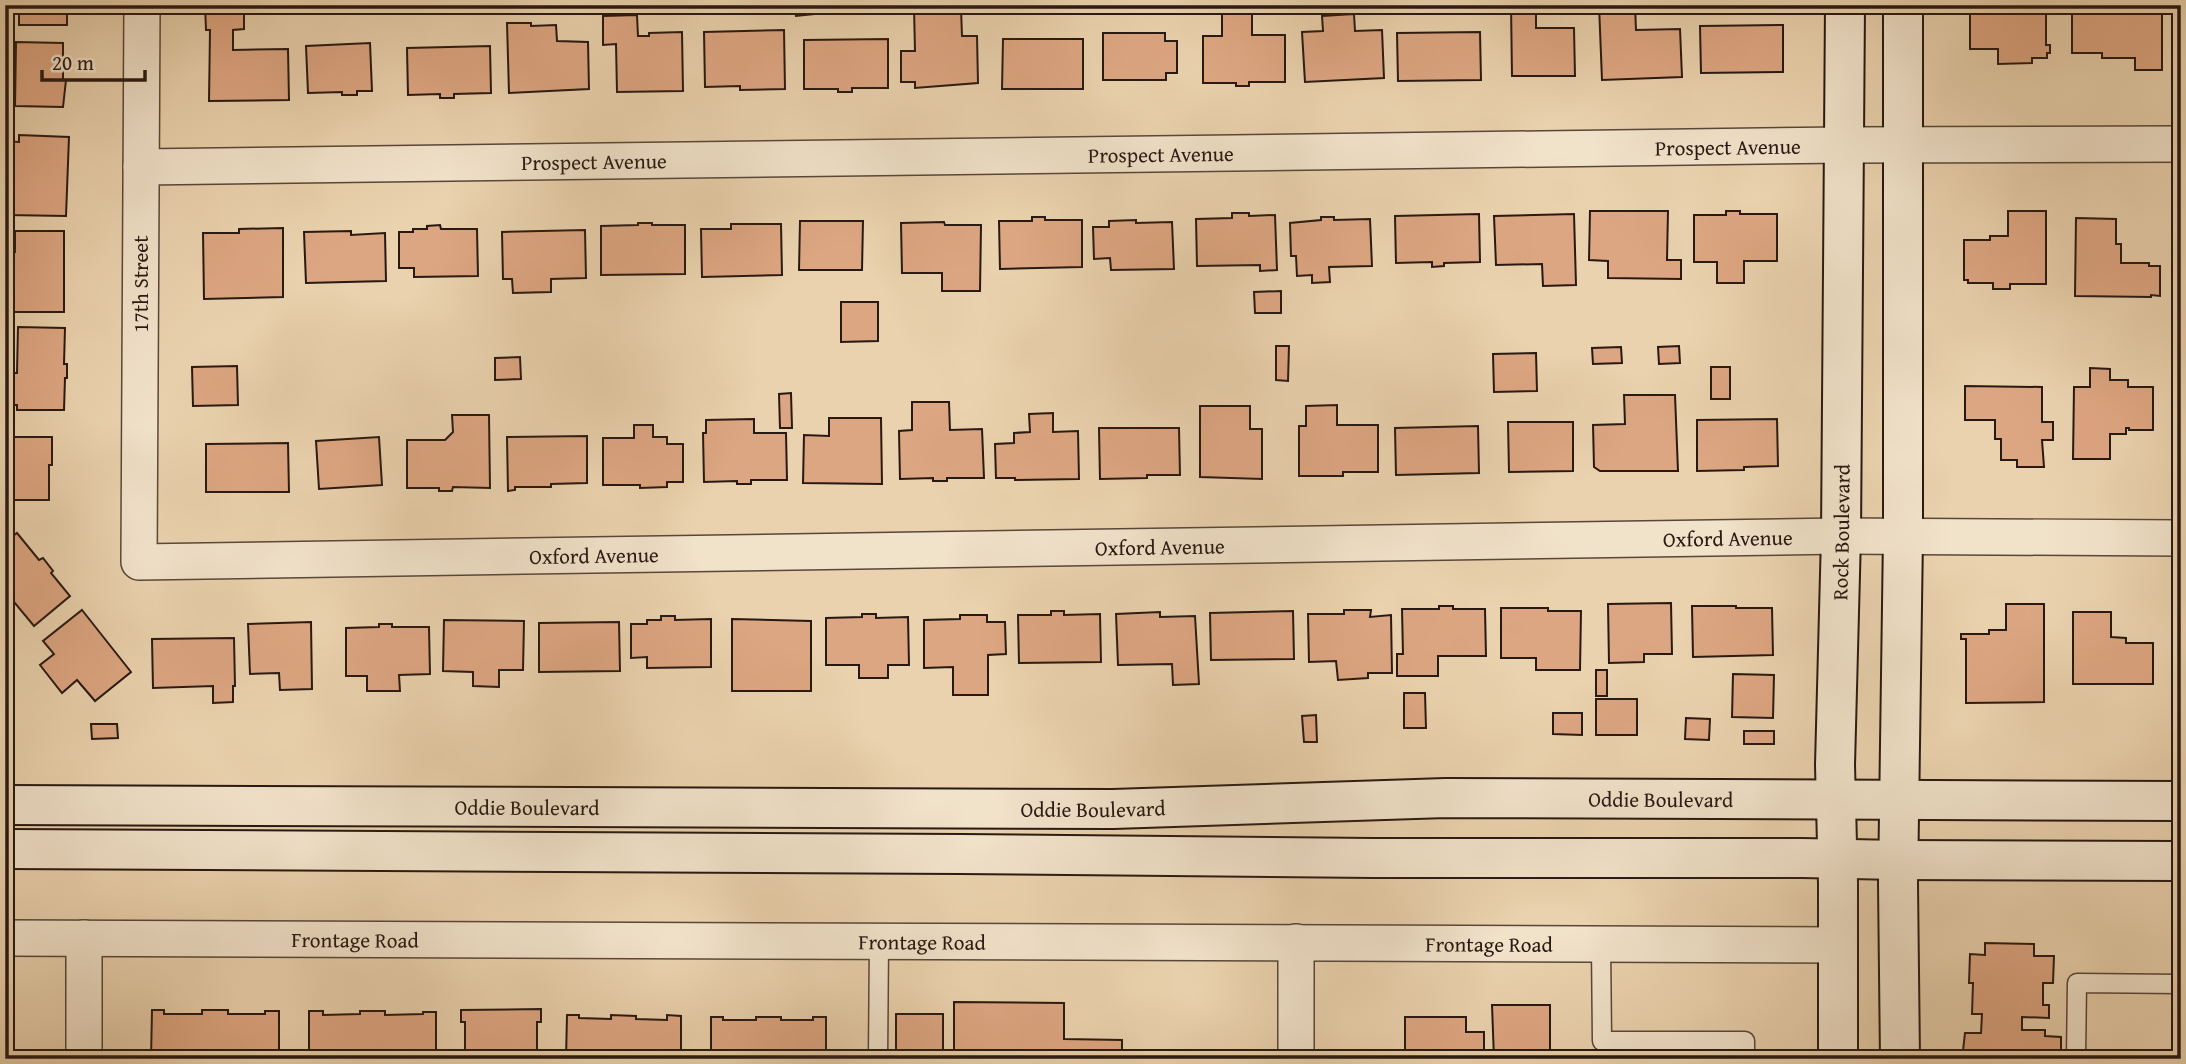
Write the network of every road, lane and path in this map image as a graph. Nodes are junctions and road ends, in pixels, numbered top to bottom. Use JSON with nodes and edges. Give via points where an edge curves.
{"nodes":[{"id":1,"x":142,"y":5,"type":"edge"},
{"id":2,"x":1845,"y":5,"type":"edge"},
{"id":3,"x":1903,"y":5,"type":"edge"},
{"id":4,"x":2181,"y":144,"type":"edge"},
{"id":5,"x":1844,"y":145,"type":"junction"},
{"id":6,"x":1903,"y":145,"type":"junction"},
{"id":7,"x":141,"y":167,"type":"junction"},
{"id":8,"x":1840,"y":536,"type":"junction"},
{"id":9,"x":1903,"y":536,"type":"junction"},
{"id":10,"x":2181,"y":538,"type":"edge"},
{"id":11,"x":139,"y":562,"type":"joint"},
{"id":12,"x":1836,"y":800,"type":"junction"},
{"id":13,"x":1899,"y":800,"type":"junction"},
{"id":14,"x":2181,"y":801,"type":"edge"},
{"id":15,"x":5,"y":804,"type":"edge"},
{"id":16,"x":5,"y":849,"type":"edge"},
{"id":17,"x":1837,"y":858,"type":"junction"},
{"id":18,"x":1898,"y":860,"type":"junction"},
{"id":19,"x":2181,"y":861,"type":"edge"},
{"id":20,"x":5,"y":938,"type":"edge"},
{"id":21,"x":84,"y":938,"type":"junction"},
{"id":22,"x":879,"y":941,"type":"junction"},
{"id":23,"x":1296,"y":942,"type":"junction"},
{"id":24,"x":1601,"y":944,"type":"junction"},
{"id":25,"x":1839,"y":945,"type":"junction"},
{"id":26,"x":2181,"y":984,"type":"edge"},
{"id":27,"x":84,"y":1059,"type":"edge"},
{"id":28,"x":877,"y":1059,"type":"edge"},
{"id":29,"x":1296,"y":1059,"type":"edge"},
{"id":30,"x":1745,"y":1059,"type":"edge"},
{"id":31,"x":1838,"y":1059,"type":"edge"},
{"id":32,"x":1900,"y":1059,"type":"edge"},
{"id":33,"x":2076,"y":1059,"type":"edge"}],
"edges":[{"from":1,"to":7,"type":"street","name":"17th Street"},
{"from":2,"to":5,"type":"main road","name":"Rock Boulevard"},
{"from":3,"to":6,"type":"main road"},
{"from":4,"to":6,"type":"street","name":"Prospect Avenue"},
{"from":5,"to":6,"type":"street","name":"Prospect Avenue"},
{"from":5,"to":7,"type":"street","name":"Prospect Avenue"},
{"from":5,"to":8,"type":"main road","name":"Rock Boulevard"},
{"from":6,"to":9,"type":"main road"},
{"from":7,"to":11,"type":"street","name":"17th Street"},
{"from":8,"to":9,"type":"street","name":"Oxford Avenue"},
{"from":8,"to":11,"type":"street","name":"Oxford Avenue"},
{"from":8,"to":12,"type":"main road","name":"Rock Boulevard"},
{"from":9,"to":10,"type":"street","name":"Oxford Avenue"},
{"from":9,"to":13,"type":"main road"},
{"from":12,"to":13,"type":"main road","name":"Oddie Boulevard"},
{"from":12,"to":15,"type":"main road","name":"Oddie Boulevard","via":[[1460,798],[1113,809]]},
{"from":12,"to":17,"type":"main road","name":"Rock Boulevard"},
{"from":13,"to":14,"type":"main road","name":"Oddie Boulevard"},
{"from":13,"to":18,"type":"main road"},
{"from":16,"to":17,"type":"main road"},
{"from":17,"to":18,"type":"main road"},
{"from":17,"to":25,"type":"main road","name":"Rock Boulevard"},
{"from":18,"to":19,"type":"main road"},
{"from":18,"to":32,"type":"main road"},
{"from":20,"to":21,"type":"street","name":"Frontage Road"},
{"from":21,"to":22,"type":"street","name":"Frontage Road"},
{"from":21,"to":27,"type":"street"},
{"from":22,"to":23,"type":"street","name":"Frontage Road"},
{"from":22,"to":28,"type":"lane"},
{"from":23,"to":24,"type":"street","name":"Frontage Road"},
{"from":23,"to":29,"type":"street"},
{"from":24,"to":25,"type":"street","name":"Frontage Road"},
{"from":24,"to":30,"type":"lane","via":[[1602,1041],[1745,1041]]},
{"from":25,"to":31,"type":"main road","name":"Rock Boulevard"},
{"from":26,"to":33,"type":"lane","via":[[2077,983]]}]}
